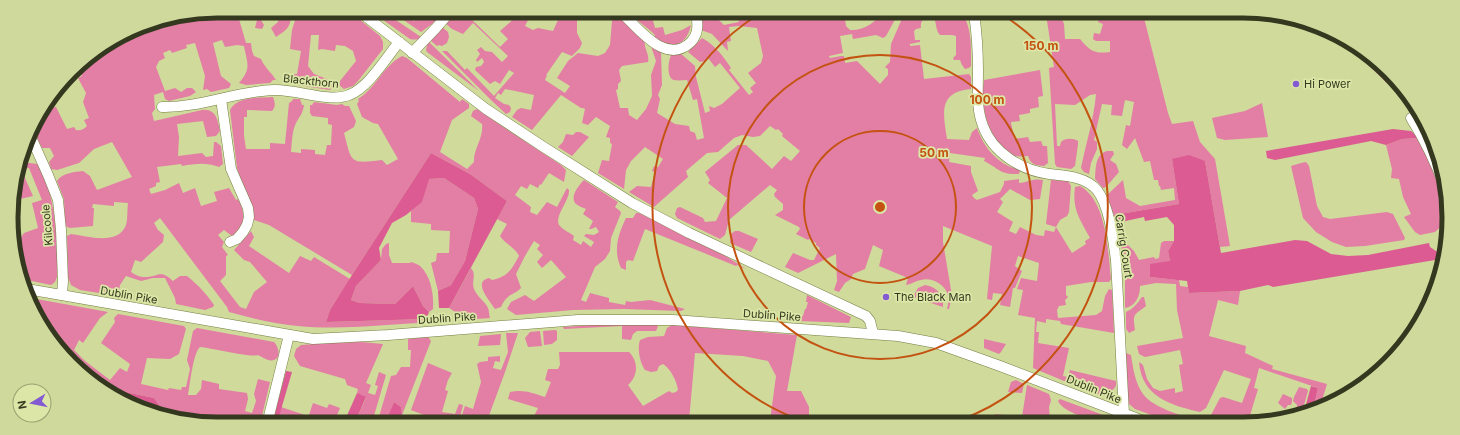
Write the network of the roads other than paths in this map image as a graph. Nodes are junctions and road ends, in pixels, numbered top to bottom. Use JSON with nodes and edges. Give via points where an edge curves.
{"nodes":[{"id":1,"x":368,"y":18,"type":"edge"},
{"id":2,"x":445,"y":18,"type":"edge"},
{"id":3,"x":628,"y":18,"type":"edge"},
{"id":4,"x":697,"y":18,"type":"edge"},
{"id":5,"x":974,"y":18,"type":"edge"},
{"id":6,"x":399,"y":42,"type":"junction"},
{"id":7,"x":412,"y":53,"type":"junction"},
{"id":8,"x":221,"y":99,"type":"junction"},
{"id":9,"x":162,"y":107,"type":"dead end"},
{"id":10,"x":1411,"y":118,"type":"dead end"},
{"id":11,"x":33,"y":142,"type":"edge"},
{"id":12,"x":1434,"y":162,"type":"edge"},
{"id":13,"x":230,"y":242,"type":"dead end"},
{"id":14,"x":32,"y":290,"type":"edge"},
{"id":15,"x":62,"y":295,"type":"junction"},
{"id":16,"x":873,"y":333,"type":"junction"},
{"id":17,"x":289,"y":335,"type":"junction"},
{"id":18,"x":1124,"y":414,"type":"junction"},
{"id":19,"x":269,"y":417,"type":"edge"},
{"id":20,"x":1132,"y":417,"type":"edge"}],
"edges":[{"from":1,"to":6,"type":"street"},
{"from":2,"to":7,"type":"street"},
{"from":3,"to":4,"type":"street","via":[[650,40],[670,50],[681,49],[692,40],[697,34]]},
{"from":5,"to":18,"type":"street","name":"Carrig Court","via":[[978,46],[977,97],[983,126],[990,140],[1008,158],[1020,164],[1040,172],[1087,182],[1096,189],[1105,208],[1117,266]]},
{"from":6,"to":7,"type":"street"},
{"from":6,"to":8,"type":"street","name":"Blackthorn","via":[[365,84],[348,95],[337,97],[274,90]]},
{"from":7,"to":16,"type":"street","via":[[486,108],[632,203],[689,233],[866,316]]},
{"from":8,"to":9,"type":"street","name":"Blackthorn","via":[[186,106]]},
{"from":8,"to":13,"type":"street","via":[[231,169],[248,208],[249,217],[243,232]]},
{"from":10,"to":12,"type":"street"},
{"from":11,"to":15,"type":"street","name":"Kilcoole","via":[[58,200]]},
{"from":14,"to":15,"type":"street","name":"Dublin Pike"},
{"from":15,"to":17,"type":"street","name":"Dublin Pike"},
{"from":16,"to":17,"type":"street","name":"Dublin Pike","via":[[673,320],[578,320],[373,336],[313,339]]},
{"from":16,"to":18,"type":"street","name":"Dublin Pike","via":[[936,343],[1027,375]]},
{"from":17,"to":19,"type":"street"},
{"from":18,"to":20,"type":"street","name":"Dublin Pike"}]}
